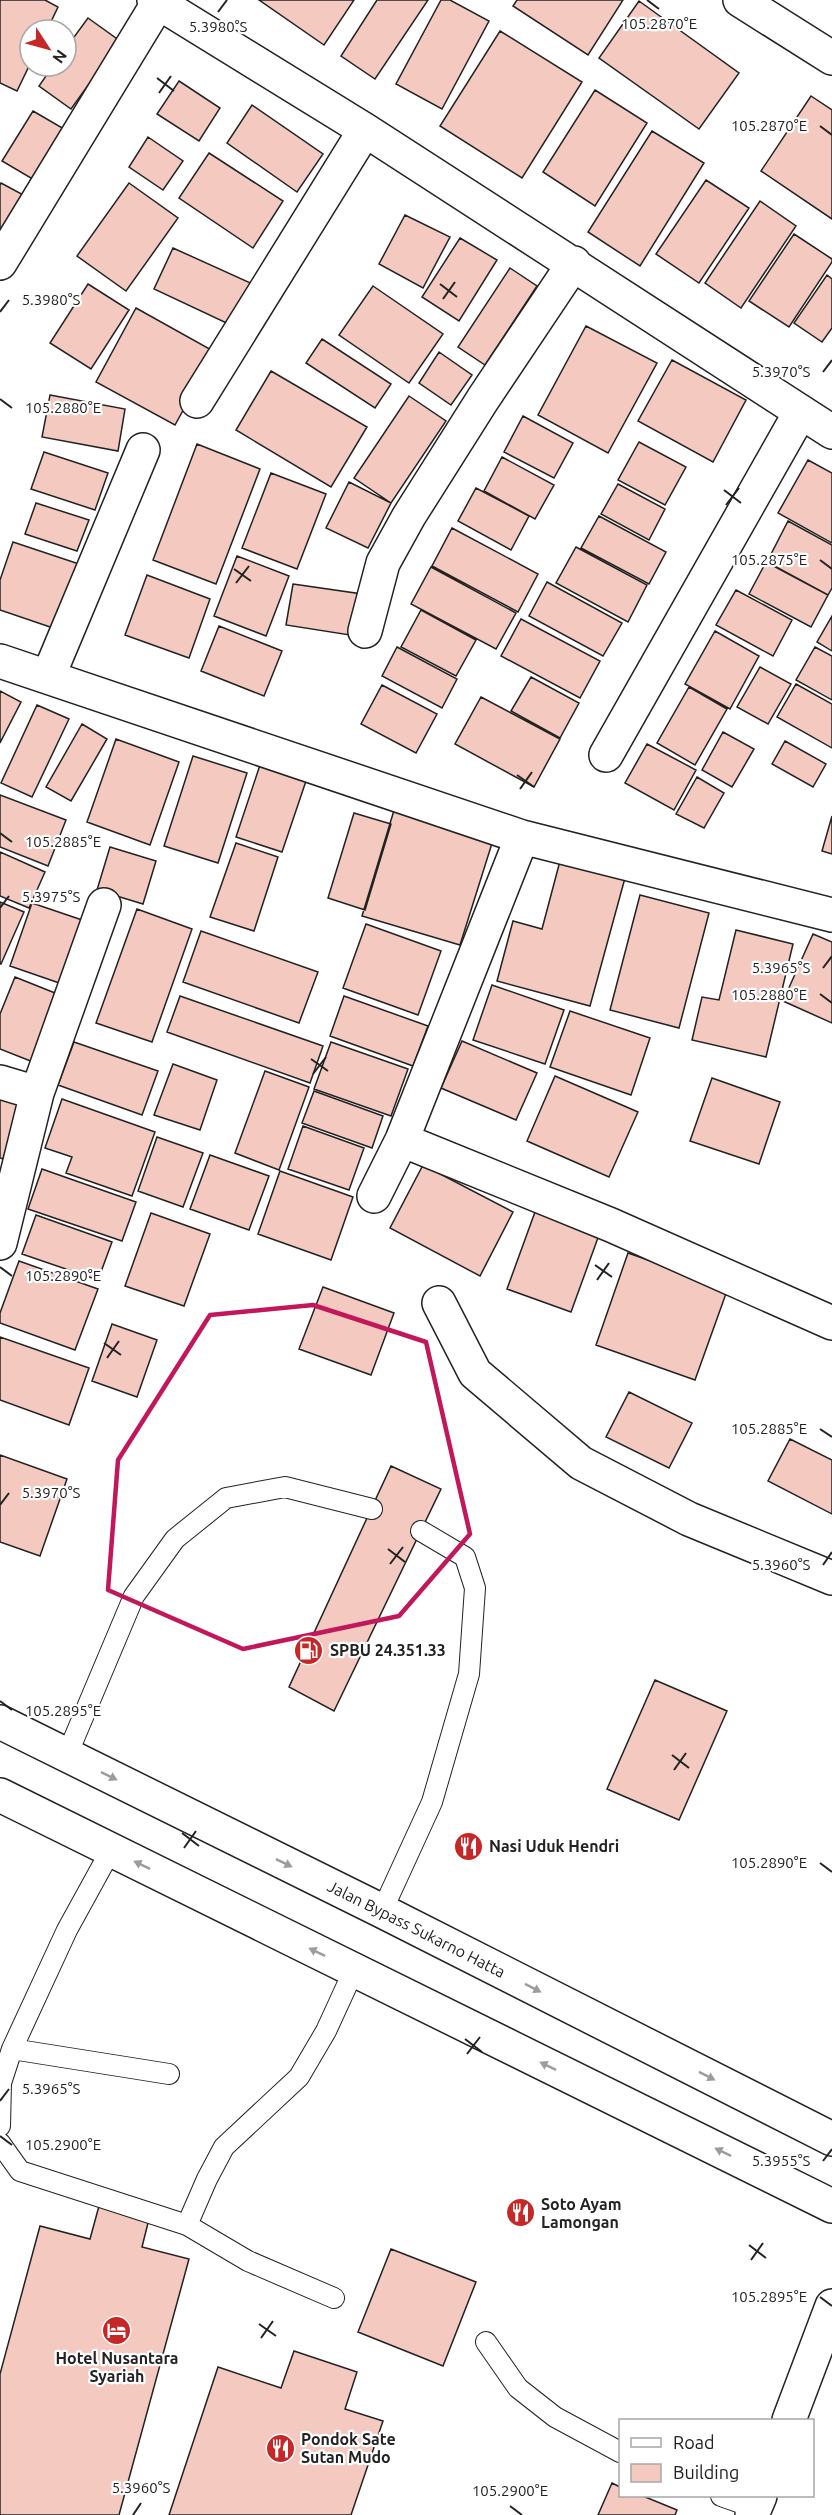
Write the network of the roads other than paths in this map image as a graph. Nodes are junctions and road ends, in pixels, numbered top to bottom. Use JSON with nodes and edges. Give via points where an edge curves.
{"nodes":[{"id":1,"x":740,"y":0,"type":"edge"},
{"id":2,"x":158,"y":1,"type":"edge"},
{"id":3,"x":832,"y":58,"type":"edge"},
{"id":4,"x":365,"y":130,"type":"junction"},
{"id":5,"x":0,"y":263,"type":"edge"},
{"id":6,"x":574,"y":263,"type":"junction"},
{"id":7,"x":197,"y":401,"type":"dead end"},
{"id":8,"x":800,"y":412,"type":"junction"},
{"id":9,"x":832,"y":432,"type":"edge"},
{"id":10,"x":143,"y":450,"type":"dead end"},
{"id":11,"x":365,"y":631,"type":"dead end"},
{"id":12,"x":0,"y":661,"type":"edge"},
{"id":13,"x":48,"y":677,"type":"junction"},
{"id":14,"x":606,"y":754,"type":"dead end"},
{"id":15,"x":522,"y":837,"type":"junction"},
{"id":16,"x":104,"y":905,"type":"dead end"},
{"id":17,"x":832,"y":915,"type":"edge"},
{"id":18,"x":0,"y":1082,"type":"edge"},
{"id":19,"x":38,"y":1093,"type":"junction"},
{"id":20,"x":402,"y":1140,"type":"junction"},
{"id":21,"x":374,"y":1196,"type":"dead end"},
{"id":22,"x":0,"y":1243,"type":"edge"},
{"id":23,"x":439,"y":1303,"type":"dead end"},
{"id":24,"x":832,"y":1323,"type":"edge"},
{"id":25,"x":372,"y":1509,"type":"dead end"},
{"id":26,"x":421,"y":1531,"type":"dead end"},
{"id":27,"x":832,"y":1578,"type":"edge"},
{"id":28,"x":0,"y":1722,"type":"edge"},
{"id":29,"x":67,"y":1755,"type":"junction"},
{"id":30,"x":0,"y":1795,"type":"edge"},
{"id":31,"x":111,"y":1850,"type":"junction"},
{"id":32,"x":382,"y":1911,"type":"junction"},
{"id":33,"x":354,"y":1970,"type":"junction"},
{"id":34,"x":12,"y":2049,"type":"junction"},
{"id":35,"x":169,"y":2074,"type":"dead end"},
{"id":36,"x":0,"y":2126,"type":"edge"},
{"id":37,"x":832,"y":2139,"type":"edge"},
{"id":38,"x":0,"y":2143,"type":"edge"},
{"id":39,"x":832,"y":2206,"type":"edge"},
{"id":40,"x":187,"y":2225,"type":"junction"},
{"id":41,"x":334,"y":2298,"type":"dead end"},
{"id":42,"x":832,"y":2307,"type":"edge"},
{"id":43,"x":486,"y":2342,"type":"dead end"},
{"id":44,"x":790,"y":2419,"type":"edge"},
{"id":45,"x":619,"y":2451,"type":"edge"},
{"id":46,"x":724,"y":2497,"type":"edge"},
{"id":47,"x":756,"y":2506,"type":"edge"}],
"edges":[{"from":1,"to":3,"type":"main road"},
{"from":2,"to":4,"type":"main road"},
{"from":2,"to":5,"type":"main road"},
{"from":4,"to":6,"type":"main road"},
{"from":4,"to":7,"type":"main road"},
{"from":6,"to":8,"type":"main road"},
{"from":6,"to":11,"type":"main road","via":[[409,516],[383,563]]},
{"from":8,"to":9,"type":"main road"},
{"from":8,"to":14,"type":"main road"},
{"from":10,"to":13,"type":"main road"},
{"from":12,"to":13,"type":"main road"},
{"from":13,"to":15,"type":"main road"},
{"from":15,"to":17,"type":"main road"},
{"from":15,"to":20,"type":"main road"},
{"from":16,"to":19,"type":"main road"},
{"from":18,"to":19,"type":"main road"},
{"from":19,"to":22,"type":"main road"},
{"from":20,"to":21,"type":"main road"},
{"from":20,"to":24,"type":"main road","via":[[611,1225]]},
{"from":23,"to":27,"type":"main road","via":[[475,1373],[582,1463],[689,1519]]},
{"from":25,"to":29,"type":"lane","via":[[285,1487],[226,1498],[218,1504],[175,1539],[134,1596]]},
{"from":26,"to":32,"type":"lane","via":[[465,1557],[475,1588],[469,1674],[432,1802]]},
{"from":28,"to":29,"type":"main road","name":"Jalan Bypass Sukarno Hatta"},
{"from":29,"to":32,"type":"main road","name":"Jalan Bypass Sukarno Hatta","one_way":true},
{"from":30,"to":31,"type":"main road"},
{"from":33,"to":31,"type":"main road","one_way":true},
{"from":31,"to":34,"type":"lane","via":[[67,1930]]},
{"from":32,"to":37,"type":"main road","name":"Jalan Bypass Sukarno Hatta","one_way":true},
{"from":39,"to":33,"type":"main road","one_way":true},
{"from":33,"to":40,"type":"lane","via":[[299,2077],[224,2147]]},
{"from":34,"to":35,"type":"lane"},
{"from":34,"to":36,"type":"lane","via":[[1,2083]]},
{"from":38,"to":40,"type":"lane","via":[[20,2171]]},
{"from":40,"to":41,"type":"lane","via":[[248,2261]]},
{"from":42,"to":44,"type":"main road"},
{"from":43,"to":45,"type":"lane","via":[[518,2388],[555,2417]]},
{"from":46,"to":47,"type":"lane"}]}
